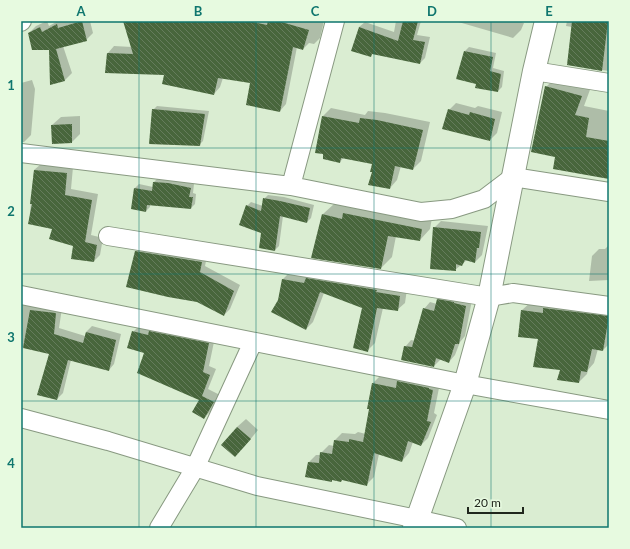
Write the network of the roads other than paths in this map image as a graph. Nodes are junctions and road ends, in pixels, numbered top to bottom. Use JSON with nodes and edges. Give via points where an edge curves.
{"nodes":[{"id":1,"x":335,"y":21,"type":"edge"},
{"id":2,"x":546,"y":21,"type":"edge"},
{"id":3,"x":534,"y":71,"type":"junction"},
{"id":4,"x":609,"y":83,"type":"edge"},
{"id":5,"x":21,"y":153,"type":"edge"},
{"id":6,"x":513,"y":177,"type":"junction"},
{"id":7,"x":291,"y":186,"type":"junction"},
{"id":8,"x":609,"y":192,"type":"edge"},
{"id":9,"x":108,"y":236,"type":"dead end"},
{"id":10,"x":21,"y":295,"type":"edge"},
{"id":11,"x":489,"y":297,"type":"junction"},
{"id":12,"x":609,"y":306,"type":"edge"},
{"id":13,"x":252,"y":342,"type":"junction"},
{"id":14,"x":466,"y":384,"type":"junction"},
{"id":15,"x":609,"y":410,"type":"edge"},
{"id":16,"x":21,"y":418,"type":"edge"},
{"id":17,"x":195,"y":468,"type":"junction"},
{"id":18,"x":416,"y":523,"type":"edge"},
{"id":19,"x":159,"y":528,"type":"edge"},
{"id":20,"x":457,"y":528,"type":"edge"}],
"edges":[{"from":1,"to":7,"type":"street"},
{"from":2,"to":3,"type":"street"},
{"from":3,"to":4,"type":"street"},
{"from":3,"to":6,"type":"street"},
{"from":5,"to":7,"type":"street"},
{"from":6,"to":7,"type":"street","via":[[484,199],[452,209],[421,212]]},
{"from":6,"to":8,"type":"street"},
{"from":6,"to":11,"type":"street"},
{"from":9,"to":11,"type":"street"},
{"from":10,"to":13,"type":"street"},
{"from":11,"to":12,"type":"street","via":[[513,294]]},
{"from":11,"to":14,"type":"street"},
{"from":13,"to":14,"type":"street"},
{"from":13,"to":17,"type":"street"},
{"from":14,"to":15,"type":"street"},
{"from":14,"to":18,"type":"street"},
{"from":16,"to":17,"type":"street"},
{"from":17,"to":18,"type":"street","via":[[257,486]]},
{"from":17,"to":19,"type":"street"},
{"from":18,"to":20,"type":"street"}]}
